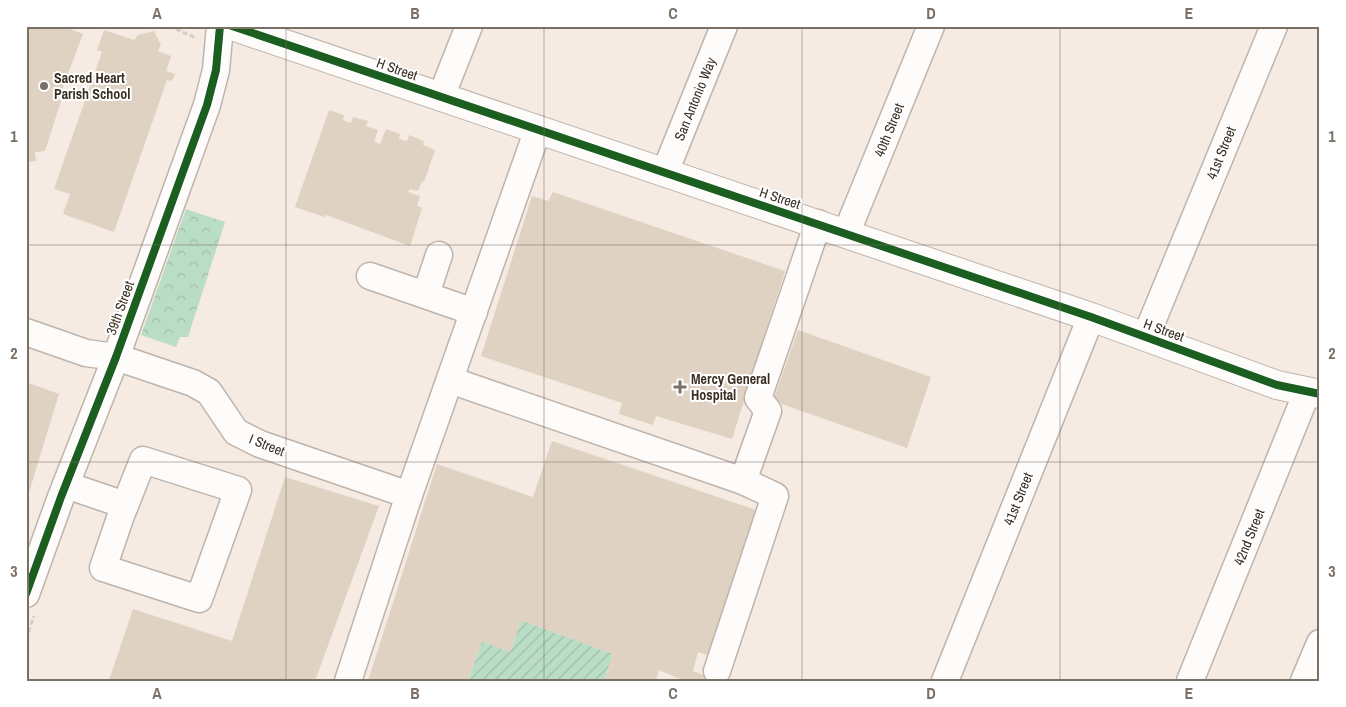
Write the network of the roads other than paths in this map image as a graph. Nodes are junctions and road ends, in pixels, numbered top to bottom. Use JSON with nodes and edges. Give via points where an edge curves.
{"nodes":[{"id":1,"x":220,"y":26,"type":"edge"},
{"id":2,"x":232,"y":26,"type":"edge"},
{"id":3,"x":470,"y":26,"type":"edge"},
{"id":4,"x":724,"y":26,"type":"edge"},
{"id":5,"x":931,"y":26,"type":"edge"},
{"id":6,"x":1274,"y":26,"type":"edge"},
{"id":7,"x":441,"y":97,"type":"junction"},
{"id":8,"x":538,"y":129,"type":"junction"},
{"id":9,"x":665,"y":172,"type":"junction"},
{"id":10,"x":818,"y":223,"type":"junction"},
{"id":11,"x":846,"y":234,"type":"junction"},
{"id":12,"x":439,"y":255,"type":"dead end"},
{"id":13,"x":370,"y":276,"type":"dead end"},
{"id":14,"x":426,"y":294,"type":"junction"},
{"id":15,"x":474,"y":312,"type":"junction"},
{"id":16,"x":1092,"y":317,"type":"junction"},
{"id":17,"x":26,"y":332,"type":"edge"},
{"id":18,"x":98,"y":334,"type":"dead end"},
{"id":19,"x":1146,"y":336,"type":"junction"},
{"id":20,"x":116,"y":357,"type":"junction"},
{"id":21,"x":450,"y":380,"type":"junction"},
{"id":22,"x":1313,"y":393,"type":"edge"},
{"id":23,"x":743,"y":481,"type":"junction"},
{"id":24,"x":63,"y":491,"type":"junction"},
{"id":25,"x":409,"y":495,"type":"junction"},
{"id":26,"x":122,"y":511,"type":"junction"},
{"id":27,"x":26,"y":594,"type":"edge"},
{"id":28,"x":1320,"y":644,"type":"edge"},
{"id":29,"x":717,"y":671,"type":"dead end"},
{"id":30,"x":348,"y":681,"type":"edge"},
{"id":31,"x":946,"y":681,"type":"edge"},
{"id":32,"x":1190,"y":681,"type":"edge"},
{"id":33,"x":1304,"y":681,"type":"edge"}],
"edges":[{"from":1,"to":20,"type":"street","name":"39th Street","via":[[216,70],[207,105]]},
{"from":2,"to":7,"type":"main road","name":"H Street"},
{"from":3,"to":7,"type":"street"},
{"from":4,"to":9,"type":"street","name":"San Antonio Way"},
{"from":5,"to":11,"type":"street","name":"40th Street"},
{"from":6,"to":19,"type":"street","name":"41st Street"},
{"from":7,"to":8,"type":"main road","name":"H Street"},
{"from":8,"to":9,"type":"main road","name":"H Street"},
{"from":8,"to":15,"type":"street"},
{"from":9,"to":10,"type":"main road","name":"H Street"},
{"from":10,"to":11,"type":"main road","name":"H Street"},
{"from":10,"to":23,"type":"street","via":[[758,398],[768,411]]},
{"from":11,"to":16,"type":"main road","name":"H Street"},
{"from":12,"to":14,"type":"street"},
{"from":13,"to":14,"type":"street"},
{"from":14,"to":15,"type":"street"},
{"from":15,"to":21,"type":"street"},
{"from":16,"to":19,"type":"main road","name":"H Street"},
{"from":16,"to":31,"type":"street","name":"41st Street"},
{"from":17,"to":20,"type":"street","name":"I Street","via":[[86,353]]},
{"from":18,"to":20,"type":"street"},
{"from":19,"to":22,"type":"main road","name":"H Street","via":[[1254,377]]},
{"from":20,"to":24,"type":"street","name":"39th Street"},
{"from":20,"to":25,"type":"street","name":"I Street","via":[[193,383],[209,392],[236,432],[260,444]]},
{"from":21,"to":23,"type":"street"},
{"from":21,"to":25,"type":"street"},
{"from":22,"to":32,"type":"street","name":"42nd Street"},
{"from":23,"to":29,"type":"street","via":[[775,496]]},
{"from":24,"to":26,"type":"street"},
{"from":24,"to":27,"type":"street","name":"39th Street"},
{"from":25,"to":30,"type":"street"},
{"from":26,"to":26,"type":"street","via":[[103,568],[199,599],[238,490],[143,460]]},
{"from":28,"to":33,"type":"street"}]}
